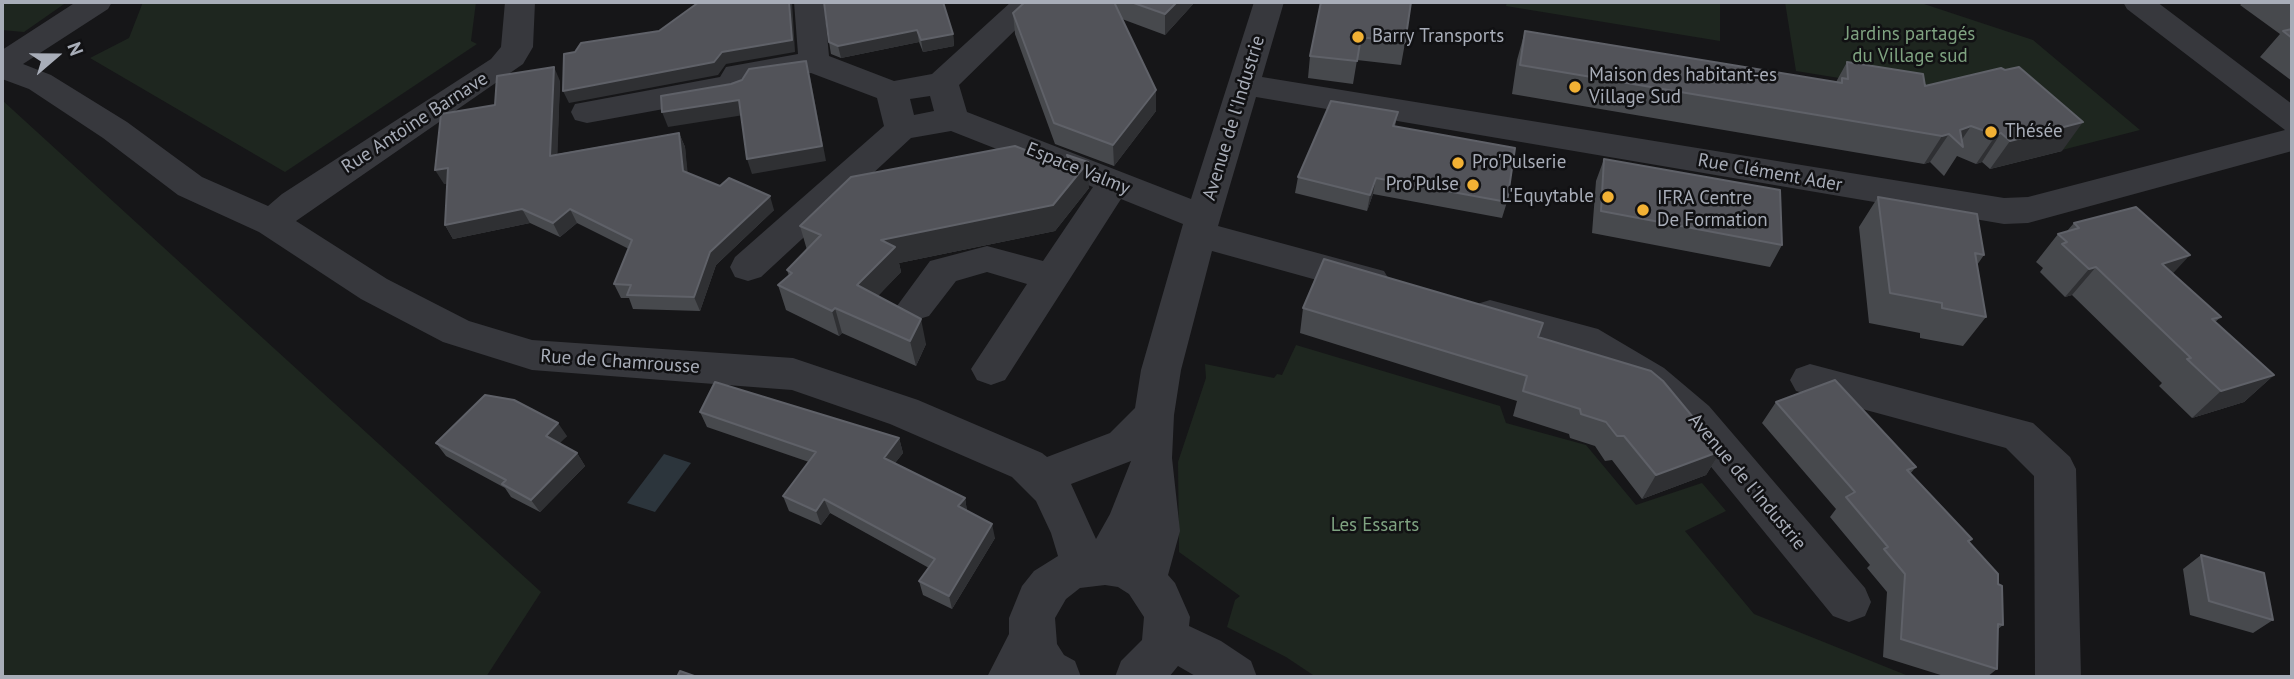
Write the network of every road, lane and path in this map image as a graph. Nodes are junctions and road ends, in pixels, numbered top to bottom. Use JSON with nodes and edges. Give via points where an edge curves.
{"nodes":[{"id":1,"x":97,"y":2,"type":"edge"},
{"id":2,"x":520,"y":2,"type":"edge"},
{"id":3,"x":809,"y":2,"type":"edge"},
{"id":4,"x":1030,"y":2,"type":"edge"},
{"id":5,"x":1269,"y":2,"type":"edge"},
{"id":6,"x":2138,"y":2,"type":"edge"},
{"id":7,"x":814,"y":62,"type":"junction"},
{"id":8,"x":2,"y":66,"type":"edge"},
{"id":9,"x":942,"y":83,"type":"junction"},
{"id":10,"x":1243,"y":84,"type":"junction"},
{"id":11,"x":892,"y":92,"type":"junction"},
{"id":12,"x":587,"y":112,"type":"dead end"},
{"id":13,"x":953,"y":119,"type":"junction"},
{"id":14,"x":2292,"y":121,"type":"edge"},
{"id":15,"x":901,"y":129,"type":"junction"},
{"id":16,"x":2292,"y":140,"type":"edge"},
{"id":17,"x":1113,"y":184,"type":"junction"},
{"id":18,"x":272,"y":223,"type":"junction"},
{"id":19,"x":1201,"y":226,"type":"junction"},
{"id":20,"x":748,"y":267,"type":"dead end"},
{"id":21,"x":1051,"y":277,"type":"junction"},
{"id":22,"x":1411,"y":292,"type":"edge"},
{"id":23,"x":1451,"y":303,"type":"edge"},
{"id":24,"x":916,"y":306,"type":"dead end"},
{"id":25,"x":991,"y":369,"type":"dead end"},
{"id":26,"x":1810,"y":380,"type":"dead end"},
{"id":27,"x":1154,"y":415,"type":"junction"},
{"id":28,"x":1040,"y":478,"type":"junction"},
{"id":29,"x":1111,"y":570,"type":"junction"},
{"id":30,"x":1849,"y":602,"type":"dead end"},
{"id":31,"x":1031,"y":637,"type":"junction"},
{"id":32,"x":1166,"y":638,"type":"junction"},
{"id":33,"x":1010,"y":677,"type":"edge"},
{"id":34,"x":1058,"y":677,"type":"edge"},
{"id":35,"x":1138,"y":677,"type":"edge"},
{"id":36,"x":1234,"y":677,"type":"edge"},
{"id":37,"x":2058,"y":677,"type":"edge"}],
"edges":[{"from":1,"to":8,"type":"street"},
{"from":2,"to":18,"type":"street","name":"Rue Antoine Barnave","via":[[517,47],[502,66],[294,203]]},
{"from":3,"to":7,"type":"street"},
{"from":4,"to":9,"type":"street"},
{"from":5,"to":10,"type":"street","name":"Avenue de l'Industrie"},
{"from":6,"to":14,"type":"street"},
{"from":7,"to":11,"type":"street"},
{"from":7,"to":12,"type":"street","via":[[737,74],[735,85]]},
{"from":8,"to":18,"type":"street","name":"Rue de Chamrousse","via":[[40,82],[190,186]]},
{"from":9,"to":11,"type":"street"},
{"from":9,"to":13,"type":"street"},
{"from":10,"to":16,"type":"street","name":"Rue Clément Ader","via":[[2004,211],[2028,211]]},
{"from":10,"to":19,"type":"street","name":"Avenue de l'Industrie"},
{"from":11,"to":15,"type":"street"},
{"from":13,"to":15,"type":"street"},
{"from":13,"to":17,"type":"street","name":"Espace Valmy"},
{"from":15,"to":20,"type":"street"},
{"from":17,"to":19,"type":"street","name":"Espace Valmy"},
{"from":17,"to":21,"type":"street"},
{"from":18,"to":28,"type":"street","name":"Rue de Chamrousse","via":[[374,289],[457,332],[532,355],[793,374],[904,412],[1027,465]]},
{"from":19,"to":22,"type":"street"},
{"from":19,"to":27,"type":"street","name":"Avenue de l'Industrie","via":[[1161,370]]},
{"from":21,"to":24,"type":"street","via":[[987,259],[943,271]]},
{"from":21,"to":25,"type":"street"},
{"from":23,"to":30,"type":"street","name":"Avenue de l'Industrie","via":[[1584,340],[1650,379],[1695,418]]},
{"from":26,"to":37,"type":"street","via":[[2020,435],[2055,469]]},
{"from":27,"to":28,"type":"street","via":[[1125,444]]},
{"from":27,"to":29,"type":"street","name":"Avenue de l'Industrie","via":[[1151,458],[1158,531]]},
{"from":28,"to":29,"type":"street","name":"Rue de Chamrousse","via":[[1051,488],[1073,533]]},
{"from":29,"to":31,"type":"street","via":[[1065,573],[1050,585],[1038,600]]},
{"from":29,"to":32,"type":"street","name":"Rue de Chamrousse","via":[[1159,597],[1167,617]]},
{"from":31,"to":33,"type":"street"},
{"from":31,"to":34,"type":"street","via":[[1037,654]]},
{"from":32,"to":35,"type":"street","via":[[1160,654]]},
{"from":32,"to":36,"type":"street","via":[[1205,656]]}]}
